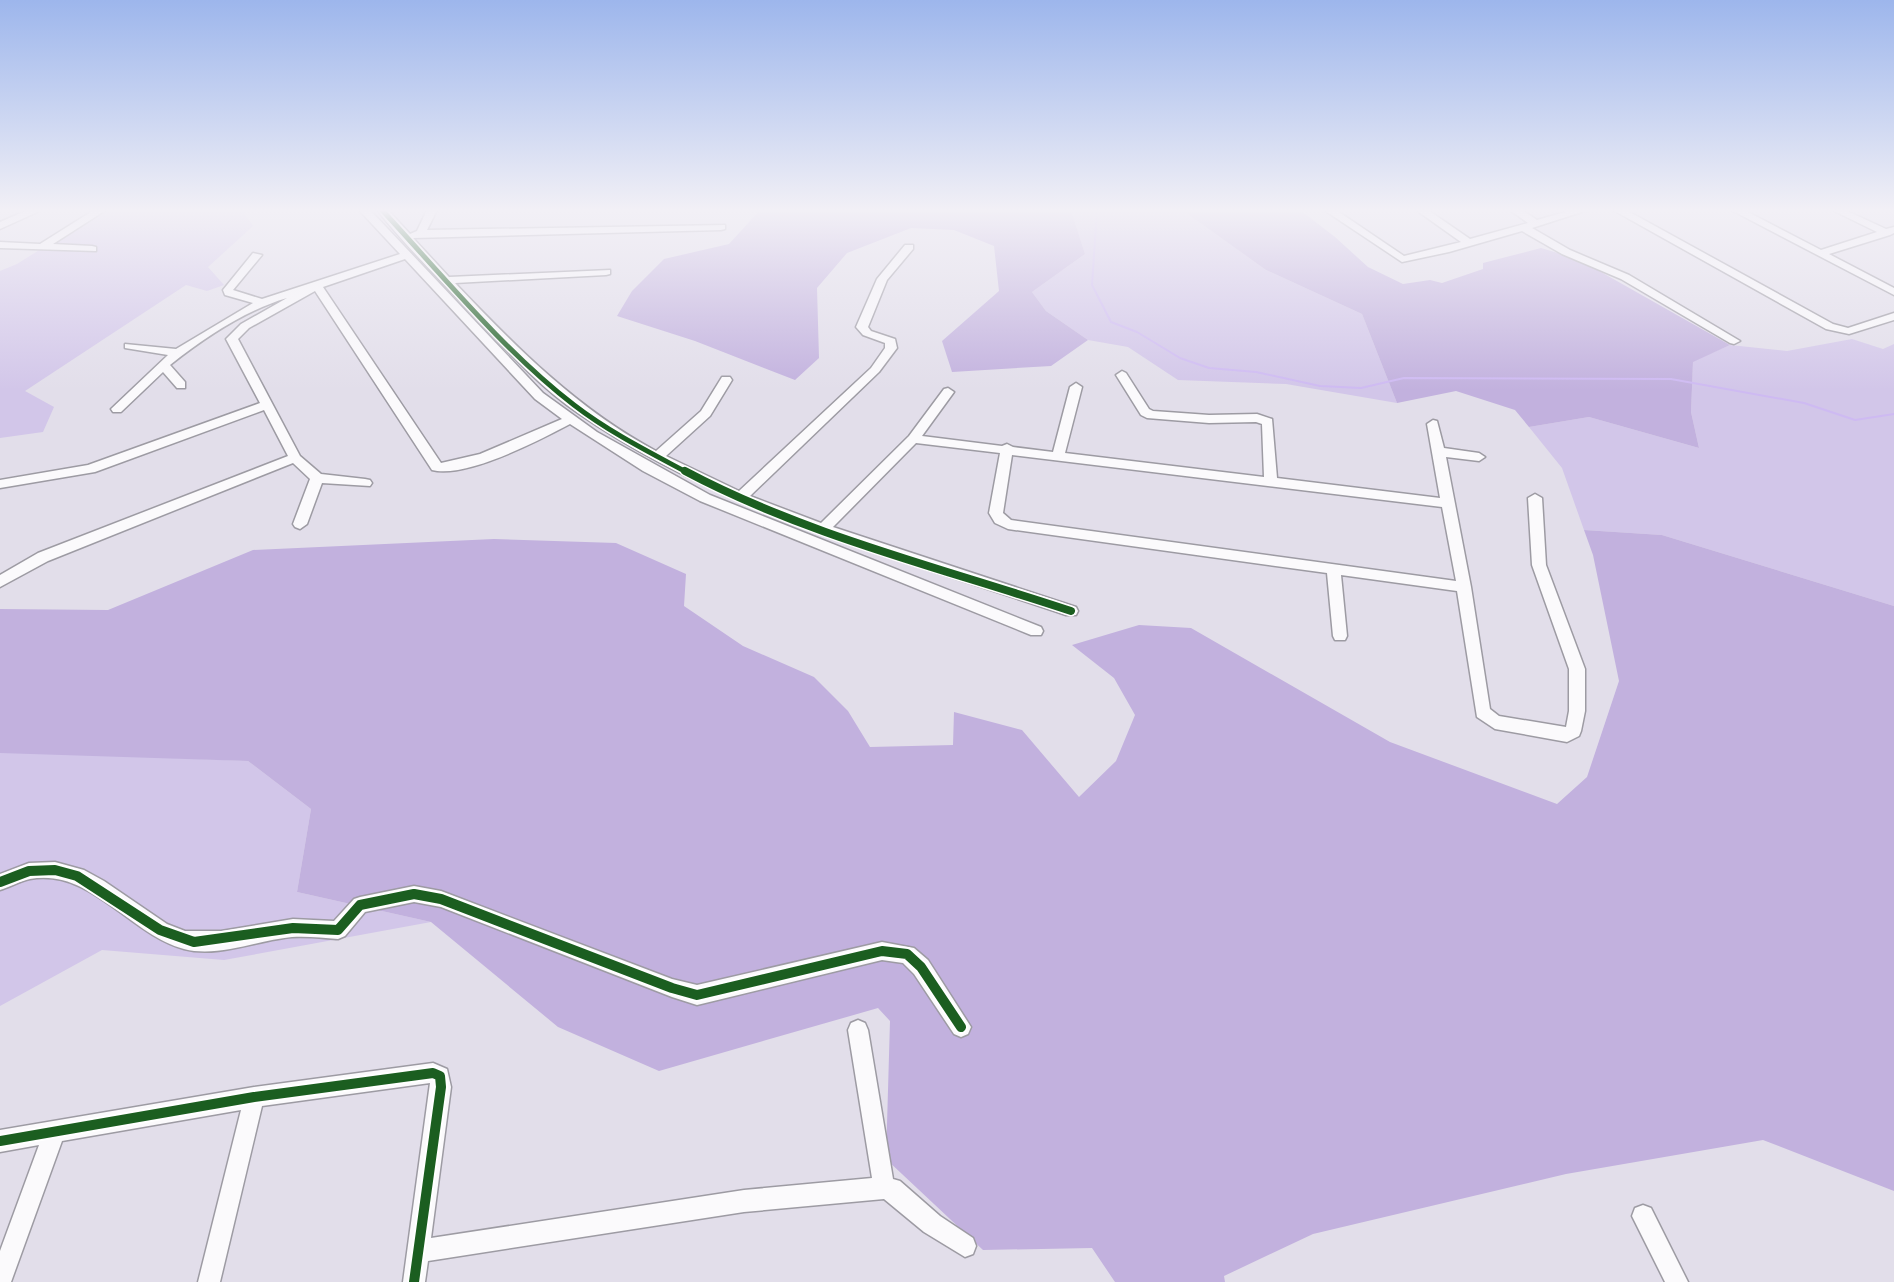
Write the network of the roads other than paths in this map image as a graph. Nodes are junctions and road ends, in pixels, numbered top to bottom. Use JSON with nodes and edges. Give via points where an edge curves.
{"nodes":[{"id":1,"x":245,"y":270,"type":"edge"},
{"id":2,"x":364,"y":270,"type":"edge"},
{"id":3,"x":417,"y":270,"type":"edge"},
{"id":4,"x":433,"y":270,"type":"edge"},
{"id":5,"x":436,"y":270,"type":"edge"},
{"id":6,"x":890,"y":270,"type":"edge"},
{"id":7,"x":1608,"y":270,"type":"edge"},
{"id":8,"x":1726,"y":270,"type":"edge"},
{"id":9,"x":1737,"y":270,"type":"edge"},
{"id":10,"x":1850,"y":270,"type":"edge"},
{"id":11,"x":606,"y":272,"type":"dead end"},
{"id":12,"x":421,"y":274,"type":"junction"},
{"id":13,"x":446,"y":280,"type":"junction"},
{"id":14,"x":317,"y":286,"type":"junction"},
{"id":15,"x":1894,"y":292,"type":"edge"},
{"id":16,"x":262,"y":302,"type":"junction"},
{"id":17,"x":1894,"y":307,"type":"edge"},
{"id":18,"x":1894,"y":316,"type":"edge"},
{"id":19,"x":1841,"y":327,"type":"junction"},
{"id":20,"x":1734,"y":341,"type":"dead end"},
{"id":21,"x":129,"y":346,"type":"dead end"},
{"id":22,"x":178,"y":353,"type":"junction"},
{"id":23,"x":163,"y":365,"type":"junction"},
{"id":24,"x":1122,"y":375,"type":"dead end"},
{"id":25,"x":726,"y":380,"type":"dead end"},
{"id":26,"x":182,"y":386,"type":"dead end"},
{"id":27,"x":1076,"y":387,"type":"dead end"},
{"id":28,"x":948,"y":392,"type":"dead end"},
{"id":29,"x":266,"y":405,"type":"junction"},
{"id":30,"x":117,"y":409,"type":"dead end"},
{"id":31,"x":569,"y":420,"type":"junction"},
{"id":32,"x":1433,"y":424,"type":"dead end"},
{"id":33,"x":913,"y":439,"type":"junction"},
{"id":34,"x":1007,"y":448,"type":"junction"},
{"id":35,"x":1441,"y":452,"type":"junction"},
{"id":36,"x":1058,"y":455,"type":"junction"},
{"id":37,"x":1479,"y":457,"type":"dead end"},
{"id":38,"x":295,"y":458,"type":"junction"},
{"id":39,"x":657,"y":458,"type":"junction"},
{"id":40,"x":317,"y":478,"type":"junction"},
{"id":41,"x":1271,"y":480,"type":"junction"},
{"id":42,"x":365,"y":483,"type":"dead end"},
{"id":43,"x":0,"y":484,"type":"edge"},
{"id":44,"x":742,"y":496,"type":"junction"},
{"id":45,"x":1535,"y":498,"type":"dead end"},
{"id":46,"x":1448,"y":503,"type":"junction"},
{"id":47,"x":300,"y":524,"type":"dead end"},
{"id":48,"x":824,"y":528,"type":"junction"},
{"id":49,"x":940,"y":567,"type":"junction"},
{"id":50,"x":1333,"y":567,"type":"junction"},
{"id":51,"x":0,"y":582,"type":"edge"},
{"id":52,"x":1464,"y":587,"type":"junction"},
{"id":53,"x":927,"y":588,"type":"junction"},
{"id":54,"x":1071,"y":611,"type":"dead end"},
{"id":55,"x":1036,"y":631,"type":"dead end"},
{"id":56,"x":1340,"y":636,"type":"dead end"},
{"id":57,"x":0,"y":882,"type":"edge"},
{"id":58,"x":961,"y":1026,"type":"dead end"},
{"id":59,"x":858,"y":1030,"type":"dead end"},
{"id":60,"x":254,"y":1097,"type":"junction"},
{"id":61,"x":54,"y":1132,"type":"junction"},
{"id":62,"x":0,"y":1141,"type":"edge"},
{"id":63,"x":884,"y":1188,"type":"junction"},
{"id":64,"x":1643,"y":1216,"type":"dead end"},
{"id":65,"x":965,"y":1246,"type":"dead end"},
{"id":66,"x":418,"y":1251,"type":"junction"},
{"id":67,"x":0,"y":1282,"type":"edge"},
{"id":68,"x":209,"y":1282,"type":"edge"},
{"id":69,"x":414,"y":1282,"type":"edge"},
{"id":70,"x":1677,"y":1282,"type":"edge"}],
"edges":[{"from":1,"to":16,"type":"street","via":[[228,290]]},
{"from":2,"to":14,"type":"street"},
{"from":3,"to":12,"type":"street"},
{"from":4,"to":12,"type":"street"},
{"from":5,"to":13,"type":"street"},
{"from":6,"to":44,"type":"street","via":[[862,327],[867,333],[891,340],[891,348],[874,370]]},
{"from":7,"to":20,"type":"street"},
{"from":8,"to":19,"type":"street","via":[[1824,324]]},
{"from":9,"to":19,"type":"street"},
{"from":10,"to":15,"type":"street"},
{"from":11,"to":13,"type":"street"},
{"from":12,"to":31,"type":"street","via":[[518,375]]},
{"from":13,"to":39,"type":"street","via":[[579,409]]},
{"from":14,"to":16,"type":"street"},
{"from":14,"to":29,"type":"street","via":[[233,335],[232,343]]},
{"from":14,"to":31,"type":"street","via":[[437,466],[457,466]]},
{"from":16,"to":22,"type":"street"},
{"from":17,"to":19,"type":"street"},
{"from":18,"to":19,"type":"street","via":[[1860,329]]},
{"from":21,"to":22,"type":"street"},
{"from":22,"to":23,"type":"street"},
{"from":23,"to":26,"type":"street"},
{"from":23,"to":30,"type":"street"},
{"from":24,"to":41,"type":"street","via":[[1151,416],[1257,418],[1268,422]]},
{"from":25,"to":39,"type":"street","via":[[705,413]]},
{"from":27,"to":36,"type":"street"},
{"from":28,"to":33,"type":"street"},
{"from":29,"to":38,"type":"street"},
{"from":29,"to":43,"type":"street","via":[[90,469]]},
{"from":31,"to":53,"type":"street","via":[[705,498]]},
{"from":32,"to":35,"type":"street"},
{"from":33,"to":34,"type":"street"},
{"from":33,"to":48,"type":"street"},
{"from":34,"to":36,"type":"street"},
{"from":34,"to":50,"type":"street","via":[[996,513],[1008,524]]},
{"from":35,"to":37,"type":"street"},
{"from":35,"to":46,"type":"street"},
{"from":36,"to":41,"type":"street"},
{"from":38,"to":40,"type":"street"},
{"from":38,"to":51,"type":"street","via":[[43,557]]},
{"from":39,"to":44,"type":"street"},
{"from":40,"to":42,"type":"street"},
{"from":40,"to":47,"type":"street"},
{"from":41,"to":46,"type":"street"},
{"from":44,"to":48,"type":"street"},
{"from":45,"to":52,"type":"street","via":[[1539,565],[1577,669],[1577,711],[1571,734],[1495,722],[1486,717]]},
{"from":46,"to":52,"type":"street"},
{"from":48,"to":49,"type":"street"},
{"from":49,"to":53,"type":"street"},
{"from":49,"to":54,"type":"street"},
{"from":50,"to":52,"type":"street"},
{"from":50,"to":56,"type":"street"},
{"from":53,"to":55,"type":"street"},
{"from":57,"to":58,"type":"street","via":[[20,872],[81,875],[166,933],[186,941],[296,927],[338,930],[360,905],[414,894],[441,899],[697,995],[882,951],[907,954],[921,967]]},
{"from":59,"to":63,"type":"street"},
{"from":60,"to":61,"type":"street"},
{"from":60,"to":66,"type":"street","via":[[432,1073],[440,1076]]},
{"from":60,"to":68,"type":"street"},
{"from":61,"to":62,"type":"street"},
{"from":61,"to":67,"type":"street"},
{"from":63,"to":65,"type":"street","via":[[892,1189]]},
{"from":63,"to":66,"type":"street","via":[[744,1201]]},
{"from":64,"to":70,"type":"street"},
{"from":66,"to":69,"type":"street"}]}
